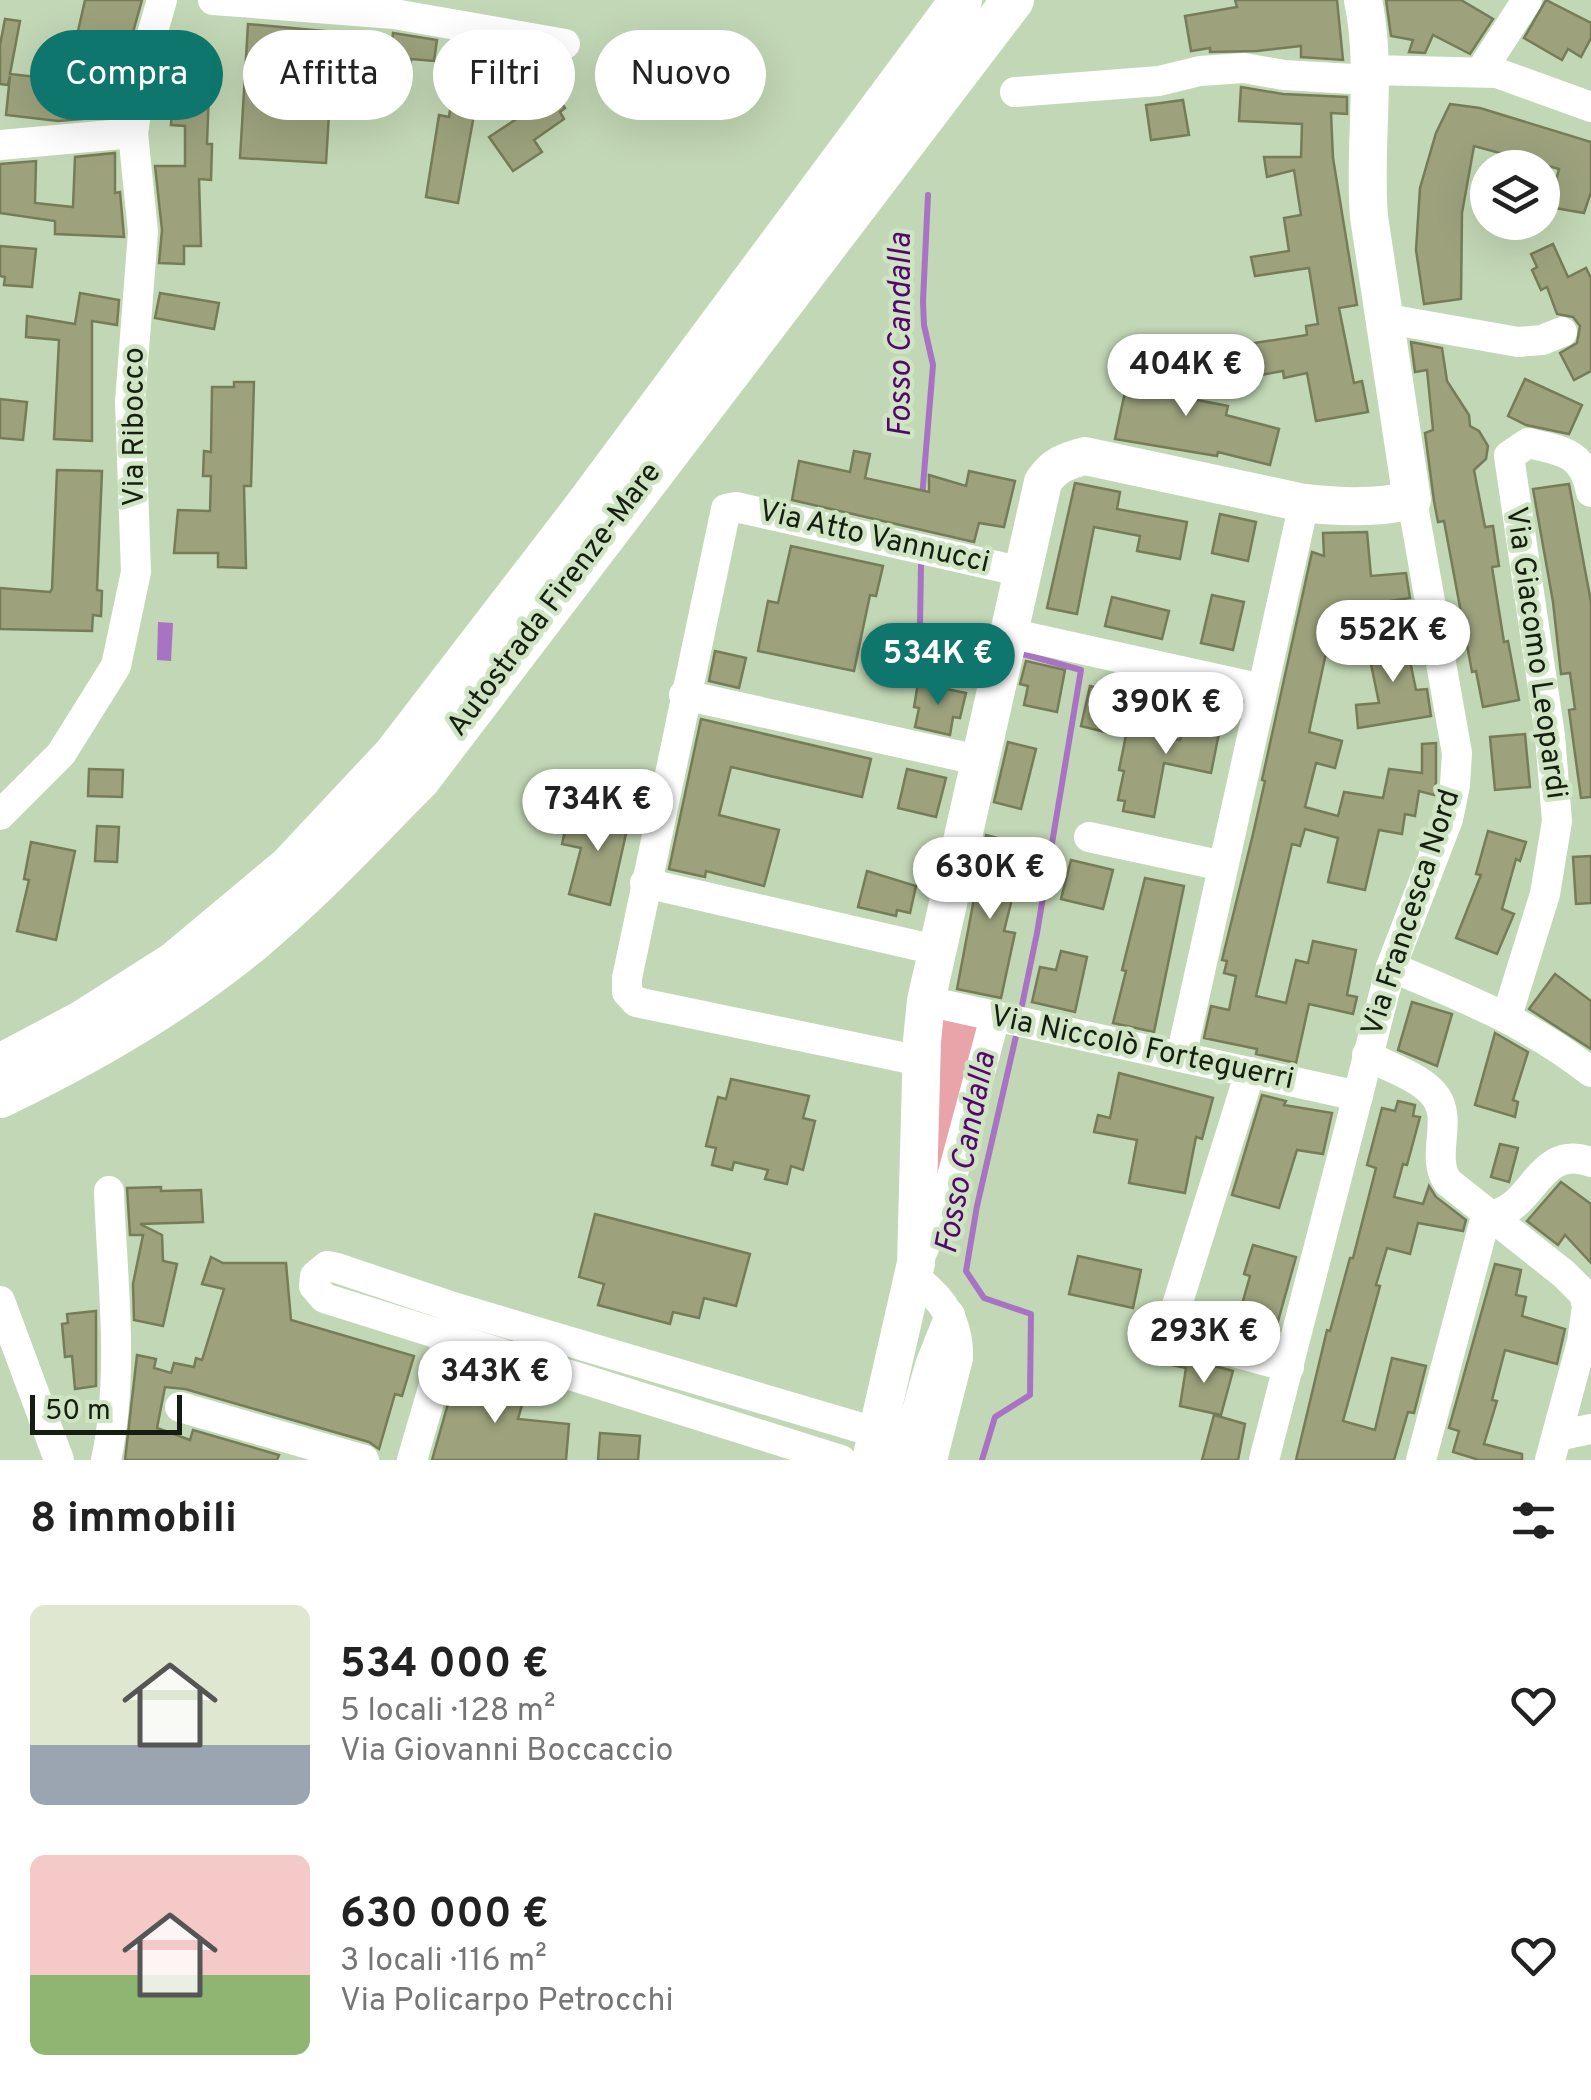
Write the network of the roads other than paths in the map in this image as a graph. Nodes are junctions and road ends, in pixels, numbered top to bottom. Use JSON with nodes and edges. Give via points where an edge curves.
{"nodes":[{"id":1,"x":162,"y":0,"type":"edge"},
{"id":2,"x":213,"y":0,"type":"edge"},
{"id":3,"x":961,"y":0,"type":"edge"},
{"id":4,"x":1013,"y":0,"type":"edge"},
{"id":5,"x":1364,"y":0,"type":"edge"},
{"id":6,"x":1375,"y":0,"type":"edge"},
{"id":7,"x":1527,"y":0,"type":"edge"},
{"id":8,"x":485,"y":30,"type":"edge"},
{"id":9,"x":1370,"y":64,"type":"junction"},
{"id":10,"x":1482,"y":71,"type":"junction"},
{"id":11,"x":1016,"y":92,"type":"dead end"},
{"id":12,"x":1591,"y":107,"type":"edge"},
{"id":13,"x":132,"y":133,"type":"junction"},
{"id":14,"x":0,"y":145,"type":"edge"},
{"id":15,"x":1382,"y":318,"type":"junction"},
{"id":16,"x":1562,"y":332,"type":"dead end"},
{"id":17,"x":1591,"y":492,"type":"edge"},
{"id":18,"x":1412,"y":500,"type":"junction"},
{"id":19,"x":1304,"y":503,"type":"junction"},
{"id":20,"x":1023,"y":572,"type":"junction"},
{"id":21,"x":1008,"y":633,"type":"junction"},
{"id":22,"x":1262,"y":689,"type":"junction"},
{"id":23,"x":684,"y":695,"type":"junction"},
{"id":24,"x":978,"y":760,"type":"junction"},
{"id":25,"x":0,"y":816,"type":"edge"},
{"id":26,"x":1090,"y":837,"type":"dead end"},
{"id":27,"x":1223,"y":866,"type":"junction"},
{"id":28,"x":645,"y":883,"type":"junction"},
{"id":29,"x":936,"y":950,"type":"junction"},
{"id":30,"x":1391,"y":967,"type":"junction"},
{"id":31,"x":926,"y":1001,"type":"junction"},
{"id":32,"x":1508,"y":1016,"type":"junction"},
{"id":33,"x":995,"y":1017,"type":"junction"},
{"id":34,"x":1368,"y":1054,"type":"junction"},
{"id":35,"x":1182,"y":1056,"type":"junction"},
{"id":36,"x":922,"y":1061,"type":"junction"},
{"id":37,"x":0,"y":1065,"type":"edge"},
{"id":38,"x":1250,"y":1072,"type":"junction"},
{"id":39,"x":1591,"y":1072,"type":"edge"},
{"id":40,"x":1358,"y":1096,"type":"junction"},
{"id":41,"x":0,"y":1098,"type":"edge"},
{"id":42,"x":1591,"y":1162,"type":"edge"},
{"id":43,"x":108,"y":1191,"type":"dead end"},
{"id":44,"x":1486,"y":1216,"type":"junction"},
{"id":45,"x":915,"y":1270,"type":"junction"},
{"id":46,"x":0,"y":1301,"type":"edge"},
{"id":47,"x":456,"y":1308,"type":"junction"},
{"id":48,"x":950,"y":1315,"type":"junction"},
{"id":49,"x":448,"y":1339,"type":"junction"},
{"id":50,"x":1290,"y":1367,"type":"junction"},
{"id":51,"x":180,"y":1407,"type":"dead end"},
{"id":52,"x":1591,"y":1429,"type":"edge"},
{"id":53,"x":1553,"y":1448,"type":"edge"},
{"id":54,"x":884,"y":1451,"type":"edge"},
{"id":55,"x":59,"y":1460,"type":"edge"},
{"id":56,"x":106,"y":1460,"type":"edge"},
{"id":57,"x":364,"y":1460,"type":"edge"},
{"id":58,"x":412,"y":1460,"type":"edge"},
{"id":59,"x":841,"y":1460,"type":"edge"},
{"id":60,"x":932,"y":1460,"type":"edge"},
{"id":61,"x":1264,"y":1460,"type":"edge"},
{"id":62,"x":1421,"y":1460,"type":"edge"}],
"edges":[{"from":1,"to":13,"type":"street","name":"Via Ribocco"},
{"from":2,"to":8,"type":"street","via":[[394,14]]},
{"from":3,"to":37,"type":"highway","name":"Autostrada Firenze-Mare","via":[[394,755],[288,867],[174,963]]},
{"from":4,"to":41,"type":"highway","name":"Autostrada Firenze-Mare","via":[[419,780],[307,893],[190,989]]},
{"from":5,"to":9,"type":"main road","name":"Via Francesca Nord"},
{"from":6,"to":9,"type":"street"},
{"from":7,"to":10,"type":"street"},
{"from":9,"to":10,"type":"street"},
{"from":9,"to":11,"type":"street","via":[[1200,71],[1160,81]]},
{"from":9,"to":15,"type":"main road","name":"Via Francesca Nord","via":[[1366,179]]},
{"from":10,"to":12,"type":"street"},
{"from":13,"to":14,"type":"street"},
{"from":13,"to":25,"type":"street","name":"Via Ribocco","via":[[143,232],[130,402],[136,572],[116,666],[62,754]]},
{"from":15,"to":16,"type":"street","via":[[1518,342]]},
{"from":15,"to":18,"type":"main road","name":"Via Francesca Nord"},
{"from":17,"to":32,"type":"street","name":"Via Giacomo Leopardi","via":[[1586,470],[1568,453],[1528,443],[1509,456],[1557,820],[1545,894]]},
{"from":18,"to":19,"type":"main road"},
{"from":18,"to":30,"type":"street","name":"Via Francesca Nord","via":[[1457,754],[1448,819]]},
{"from":19,"to":20,"type":"main road","via":[[1085,456],[1050,470],[1043,482]]},
{"from":19,"to":22,"type":"street"},
{"from":20,"to":21,"type":"main road"},
{"from":20,"to":23,"type":"street","name":"Via Atto Vannucci","via":[[726,509]]},
{"from":21,"to":22,"type":"street"},
{"from":21,"to":24,"type":"main road"},
{"from":22,"to":27,"type":"street"},
{"from":23,"to":24,"type":"street"},
{"from":23,"to":28,"type":"street"},
{"from":24,"to":29,"type":"main road"},
{"from":26,"to":27,"type":"street"},
{"from":27,"to":35,"type":"street"},
{"from":28,"to":29,"type":"street"},
{"from":28,"to":36,"type":"street","via":[[627,978],[636,1002]]},
{"from":29,"to":31,"type":"main road"},
{"from":30,"to":32,"type":"street"},
{"from":30,"to":34,"type":"street","name":"Via Francesca Nord"},
{"from":31,"to":33,"type":"street","name":"Via Niccolò Forteguerri"},
{"from":31,"to":36,"type":"main road"},
{"from":32,"to":39,"type":"street"},
{"from":33,"to":35,"type":"street","name":"Via Niccolò Forteguerri"},
{"from":33,"to":45,"type":"street","via":[[946,1199]]},
{"from":34,"to":40,"type":"street","name":"Via Francesca Nord"},
{"from":34,"to":44,"type":"street","via":[[1436,1098],[1442,1114],[1440,1172]]},
{"from":35,"to":38,"type":"street","name":"Via Niccolò Forteguerri"},
{"from":36,"to":45,"type":"main road"},
{"from":38,"to":40,"type":"street","name":"Via Niccolò Forteguerri"},
{"from":38,"to":50,"type":"street","via":[[1168,1334]]},
{"from":40,"to":50,"type":"street","name":"Via Francesca Nord"},
{"from":42,"to":44,"type":"street","via":[[1553,1162],[1506,1211]]},
{"from":43,"to":56,"type":"street","via":[[116,1372]]},
{"from":44,"to":53,"type":"street","via":[[1564,1274],[1588,1306]]},
{"from":44,"to":62,"type":"street"},
{"from":45,"to":48,"type":"street"},
{"from":45,"to":54,"type":"main road"},
{"from":46,"to":55,"type":"street"},
{"from":47,"to":49,"type":"street"},
{"from":47,"to":49,"type":"street","via":[[332,1266],[313,1281],[324,1298]]},
{"from":47,"to":54,"type":"street"},
{"from":48,"to":54,"type":"street"},
{"from":48,"to":60,"type":"street","via":[[958,1358]]},
{"from":49,"to":58,"type":"street"},
{"from":49,"to":59,"type":"street"},
{"from":50,"to":61,"type":"street","name":"Via Francesca Nord"},
{"from":51,"to":57,"type":"street"},
{"from":52,"to":53,"type":"street"}]}
